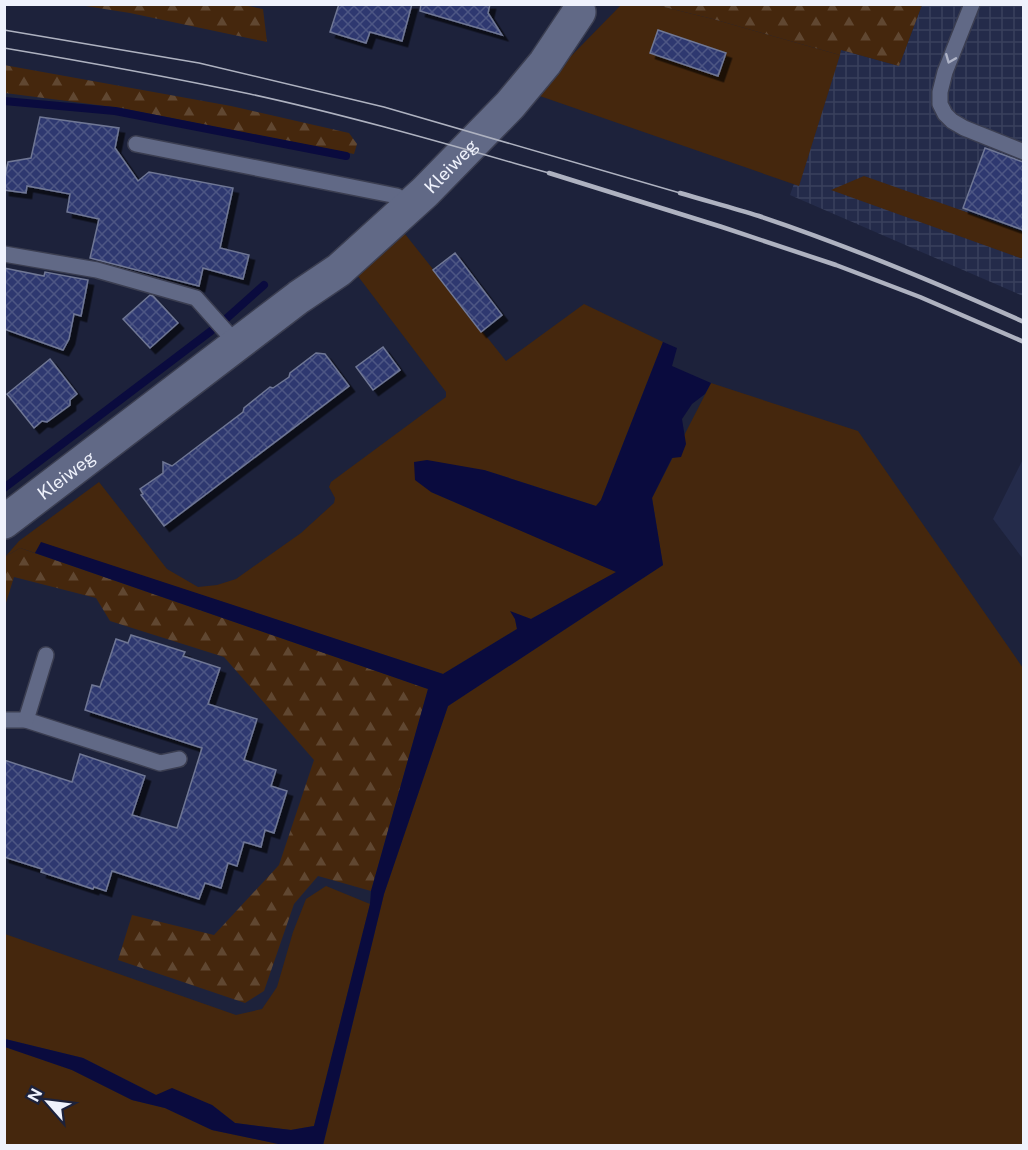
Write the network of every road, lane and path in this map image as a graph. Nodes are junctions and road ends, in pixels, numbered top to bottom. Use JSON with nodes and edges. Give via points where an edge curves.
{"nodes":[{"id":1,"x":972,"y":4,"type":"edge"},
{"id":2,"x":584,"y":8,"type":"edge"},
{"id":3,"x":136,"y":144,"type":"dead end"},
{"id":4,"x":1023,"y":152,"type":"edge"},
{"id":5,"x":397,"y":196,"type":"junction"},
{"id":6,"x":4,"y":254,"type":"edge"},
{"id":7,"x":299,"y":297,"type":"junction"},
{"id":8,"x":237,"y":344,"type":"junction"},
{"id":9,"x":4,"y":522,"type":"edge"},
{"id":10,"x":46,"y":655,"type":"dead end"},
{"id":11,"x":4,"y":720,"type":"edge"},
{"id":12,"x":26,"y":720,"type":"junction"},
{"id":13,"x":179,"y":759,"type":"dead end"}],
"edges":[{"from":1,"to":4,"type":"lane","one_way":true,"via":[[945,72],[940,104],[945,114],[964,128]]},
{"from":2,"to":5,"type":"street","name":"Kleiweg","via":[[502,85]]},
{"from":2,"to":7,"type":"street","name":"Kleiweg","via":[[510,105],[425,192],[339,270]]},
{"from":3,"to":5,"type":"lane"},
{"from":5,"to":7,"type":"street","name":"Kleiweg"},
{"from":6,"to":8,"type":"lane","via":[[97,270],[196,297]]},
{"from":7,"to":8,"type":"street","name":"Kleiweg"},
{"from":8,"to":9,"type":"street","name":"Kleiweg"},
{"from":10,"to":12,"type":"lane"},
{"from":11,"to":12,"type":"lane"},
{"from":12,"to":13,"type":"lane","via":[[159,763]]}]}
